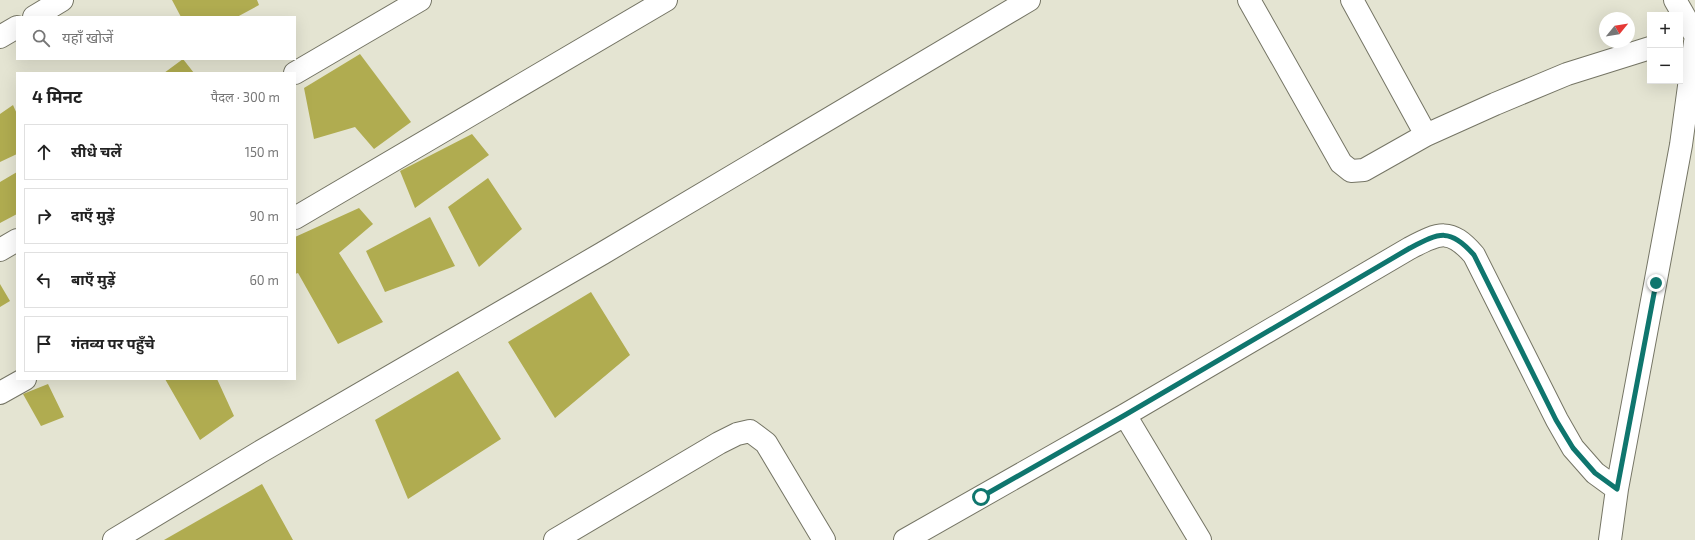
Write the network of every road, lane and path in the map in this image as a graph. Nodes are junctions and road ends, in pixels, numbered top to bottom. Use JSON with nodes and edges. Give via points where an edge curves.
{"nodes":[{"id":1,"x":62,"y":0,"type":"edge"},
{"id":2,"x":420,"y":0,"type":"edge"},
{"id":3,"x":666,"y":0,"type":"edge"},
{"id":4,"x":1029,"y":0,"type":"edge"},
{"id":5,"x":1249,"y":0,"type":"edge"},
{"id":6,"x":1352,"y":0,"type":"edge"},
{"id":7,"x":1675,"y":0,"type":"edge"},
{"id":8,"x":36,"y":16,"type":"edge"},
{"id":9,"x":16,"y":28,"type":"edge"},
{"id":10,"x":1695,"y":36,"type":"edge"},
{"id":11,"x":0,"y":37,"type":"edge"},
{"id":12,"x":1683,"y":39,"type":"edge"},
{"id":13,"x":1695,"y":42,"type":"edge"},
{"id":14,"x":1647,"y":49,"type":"edge"},
{"id":15,"x":296,"y":72,"type":"edge"},
{"id":16,"x":1426,"y":134,"type":"junction"},
{"id":17,"x":296,"y":217,"type":"edge"},
{"id":18,"x":16,"y":241,"type":"edge"},
{"id":19,"x":0,"y":250,"type":"edge"},
{"id":20,"x":23,"y":380,"type":"edge"},
{"id":21,"x":0,"y":394,"type":"edge"},
{"id":22,"x":1125,"y":415,"type":"junction"},
{"id":23,"x":1617,"y":489,"type":"junction"},
{"id":24,"x":114,"y":540,"type":"edge"},
{"id":25,"x":555,"y":540,"type":"edge"},
{"id":26,"x":824,"y":540,"type":"edge"},
{"id":27,"x":905,"y":540,"type":"edge"},
{"id":28,"x":1200,"y":540,"type":"edge"},
{"id":29,"x":1610,"y":540,"type":"edge"}],
"edges":[{"from":1,"to":8,"type":"street"},
{"from":2,"to":15,"type":"street"},
{"from":3,"to":17,"type":"street"},
{"from":4,"to":24,"type":"street"},
{"from":5,"to":16,"type":"street","via":[[1341,163],[1351,171],[1364,170]]},
{"from":6,"to":16,"type":"street"},
{"from":7,"to":10,"type":"street"},
{"from":9,"to":11,"type":"street"},
{"from":10,"to":12,"type":"street"},
{"from":13,"to":23,"type":"street","via":[[1681,145]]},
{"from":14,"to":16,"type":"street","via":[[1567,74]]},
{"from":18,"to":19,"type":"street"},
{"from":20,"to":21,"type":"street"},
{"from":22,"to":23,"type":"street","via":[[1410,248],[1432,237],[1446,235],[1462,241],[1474,255],[1556,420],[1573,448],[1595,473]]},
{"from":22,"to":27,"type":"street"},
{"from":22,"to":28,"type":"street"},
{"from":23,"to":29,"type":"street"},
{"from":25,"to":26,"type":"street","via":[[719,443],[737,434],[750,432],[766,443]]}]}
